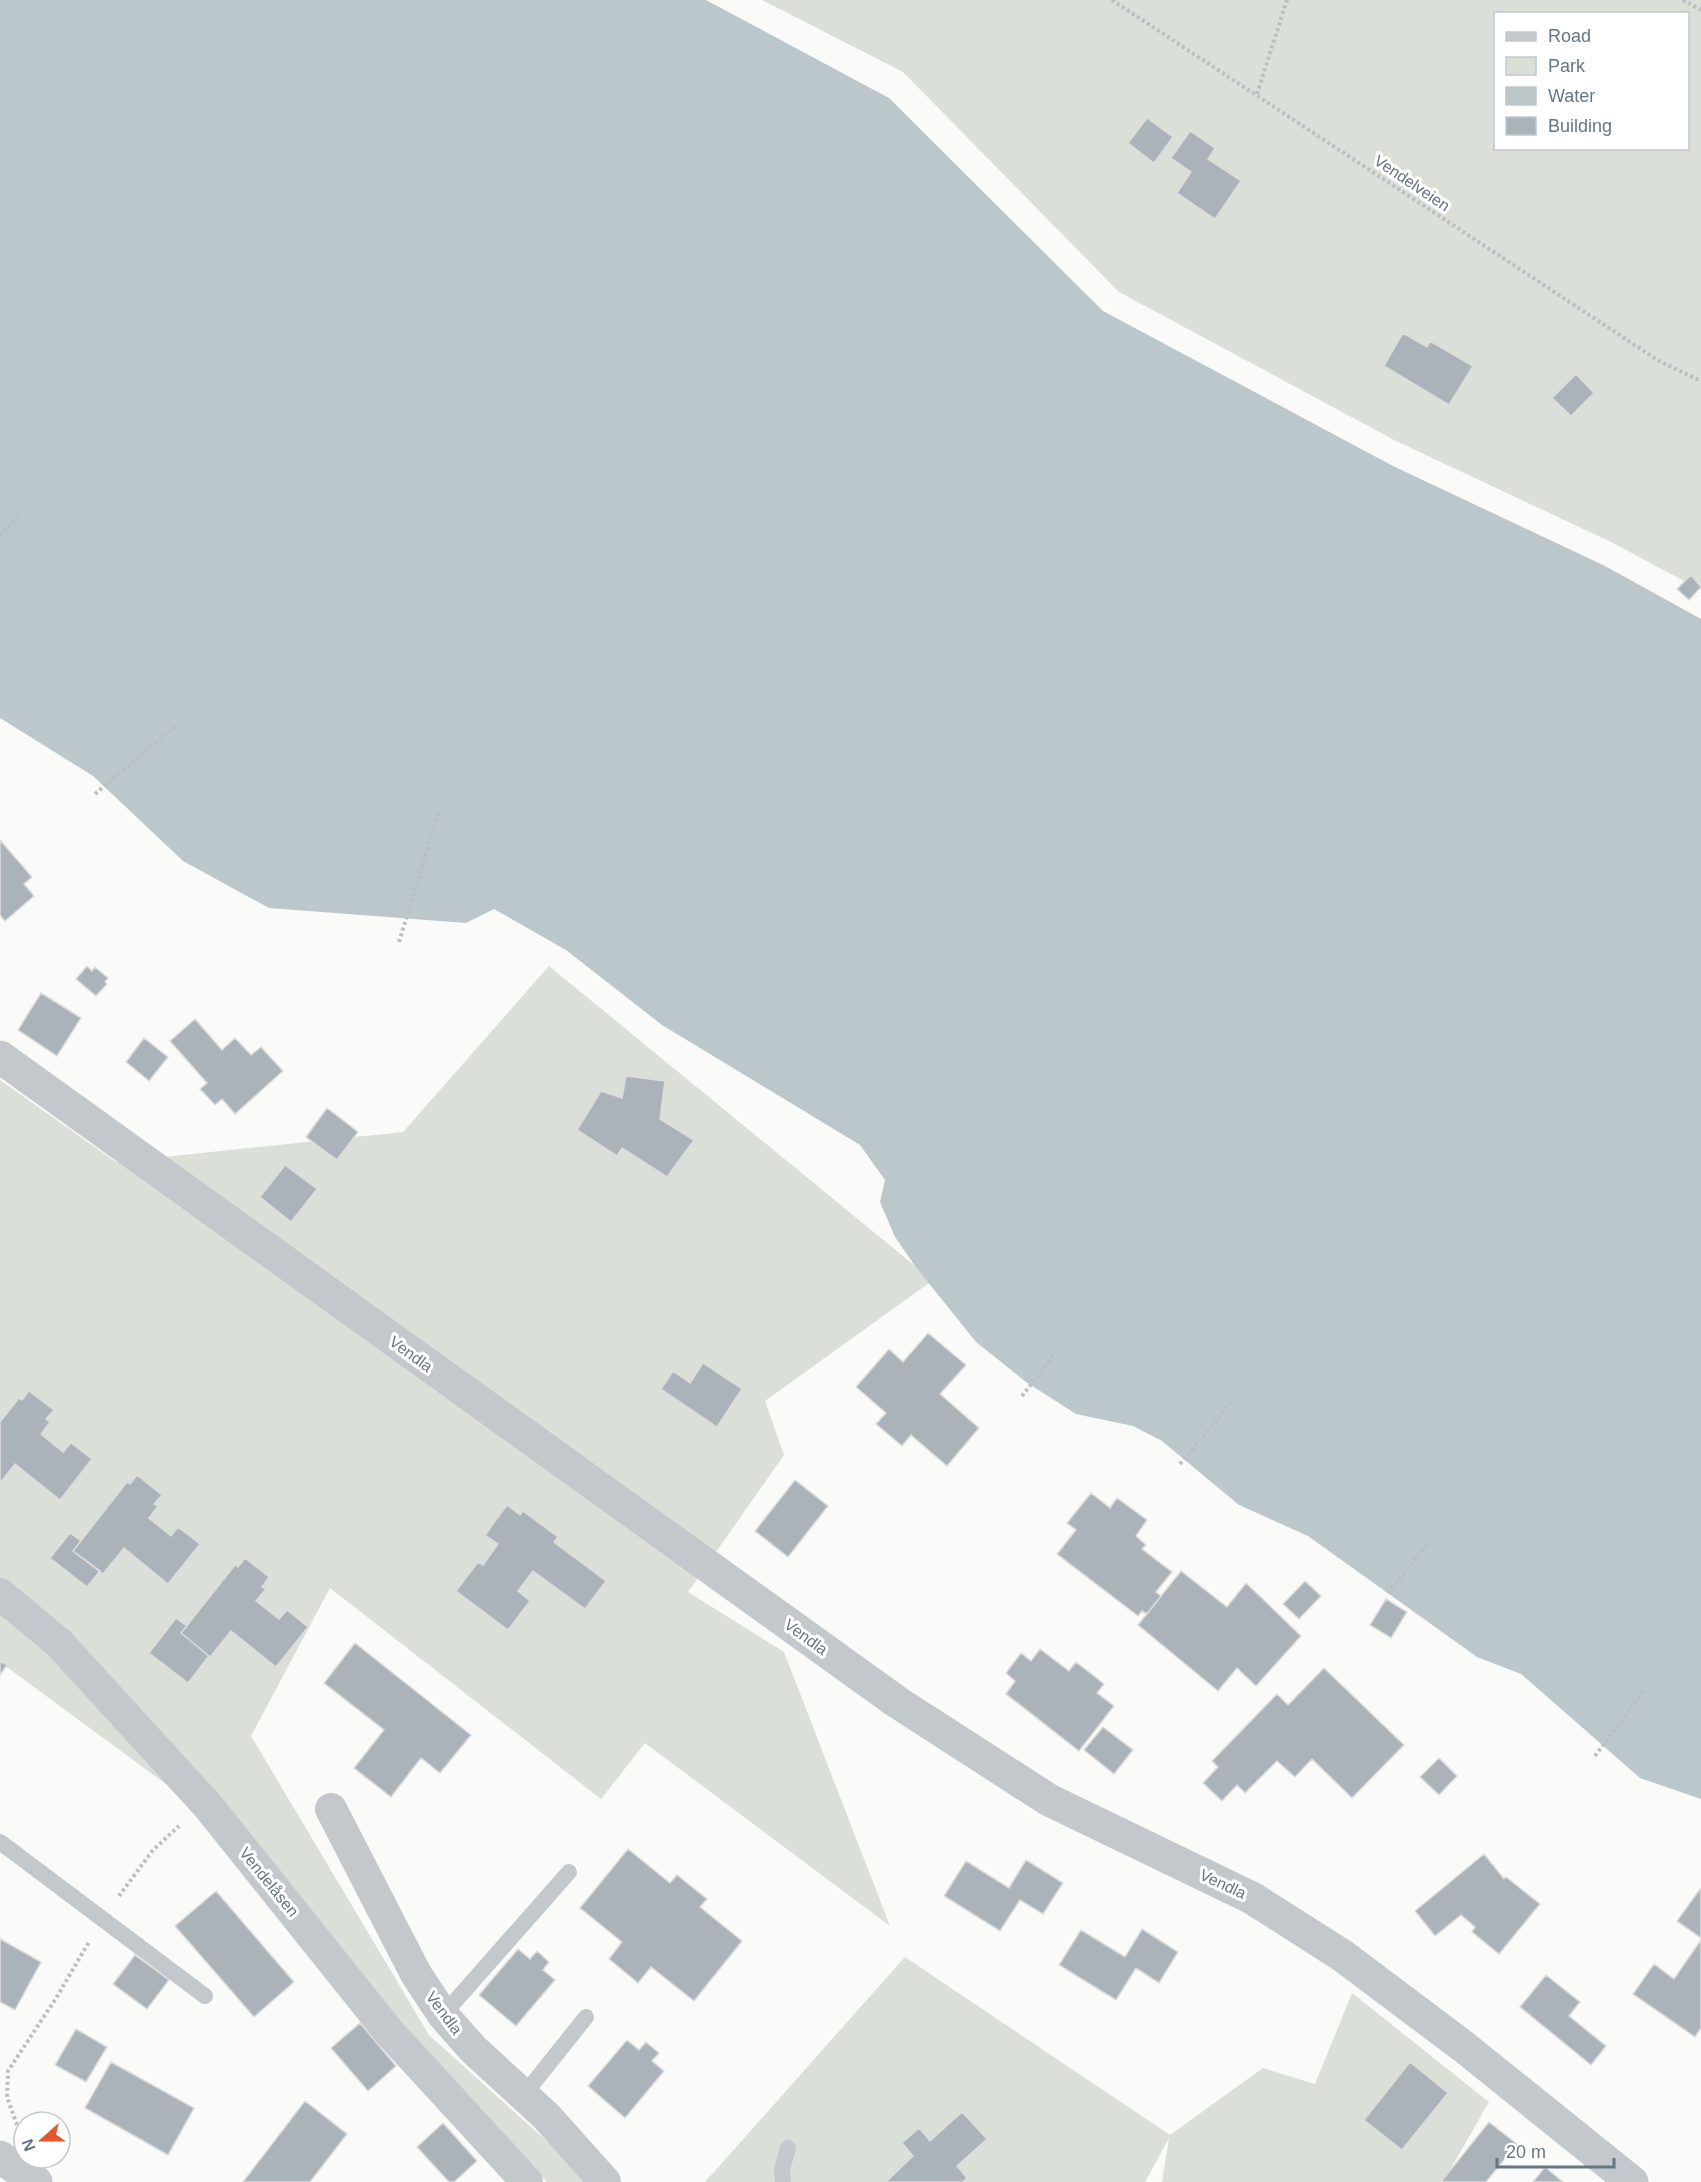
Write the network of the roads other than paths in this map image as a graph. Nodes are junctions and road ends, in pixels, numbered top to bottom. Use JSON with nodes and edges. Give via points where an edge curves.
{"nodes":[{"id":1,"x":0,"y":1057,"type":"edge"},
{"id":2,"x":0,"y":1594,"type":"edge"},
{"id":3,"x":331,"y":1809,"type":"dead end"},
{"id":4,"x":0,"y":1842,"type":"edge"},
{"id":5,"x":569,"y":1872,"type":"dead end"},
{"id":6,"x":205,"y":1996,"type":"dead end"},
{"id":7,"x":443,"y":2015,"type":"junction"},
{"id":8,"x":586,"y":2017,"type":"dead end"},
{"id":9,"x":523,"y":2096,"type":"junction"},
{"id":10,"x":788,"y":2148,"type":"dead end"},
{"id":11,"x":0,"y":2157,"type":"edge"},
{"id":12,"x":36,"y":2182,"type":"edge"},
{"id":13,"x":527,"y":2182,"type":"edge"},
{"id":14,"x":605,"y":2182,"type":"edge"},
{"id":15,"x":783,"y":2182,"type":"edge"},
{"id":16,"x":1632,"y":2182,"type":"edge"}],
"edges":[{"from":1,"to":16,"type":"street","name":"Vendla","via":[[897,1702],[1049,1800],[1252,1898],[1343,1956]]},
{"from":2,"to":13,"type":"street","name":"Vendelåsen","via":[[59,1643],[208,1806],[389,2032]]},
{"from":3,"to":7,"type":"street","name":"Vendla","via":[[416,1974]]},
{"from":4,"to":6,"type":"lane"},
{"from":5,"to":7,"type":"lane"},
{"from":7,"to":9,"type":"street","name":"Vendla"},
{"from":8,"to":9,"type":"lane"},
{"from":9,"to":14,"type":"street","name":"Vendla","via":[[573,2144]]},
{"from":10,"to":15,"type":"lane"},
{"from":11,"to":12,"type":"street"}]}
